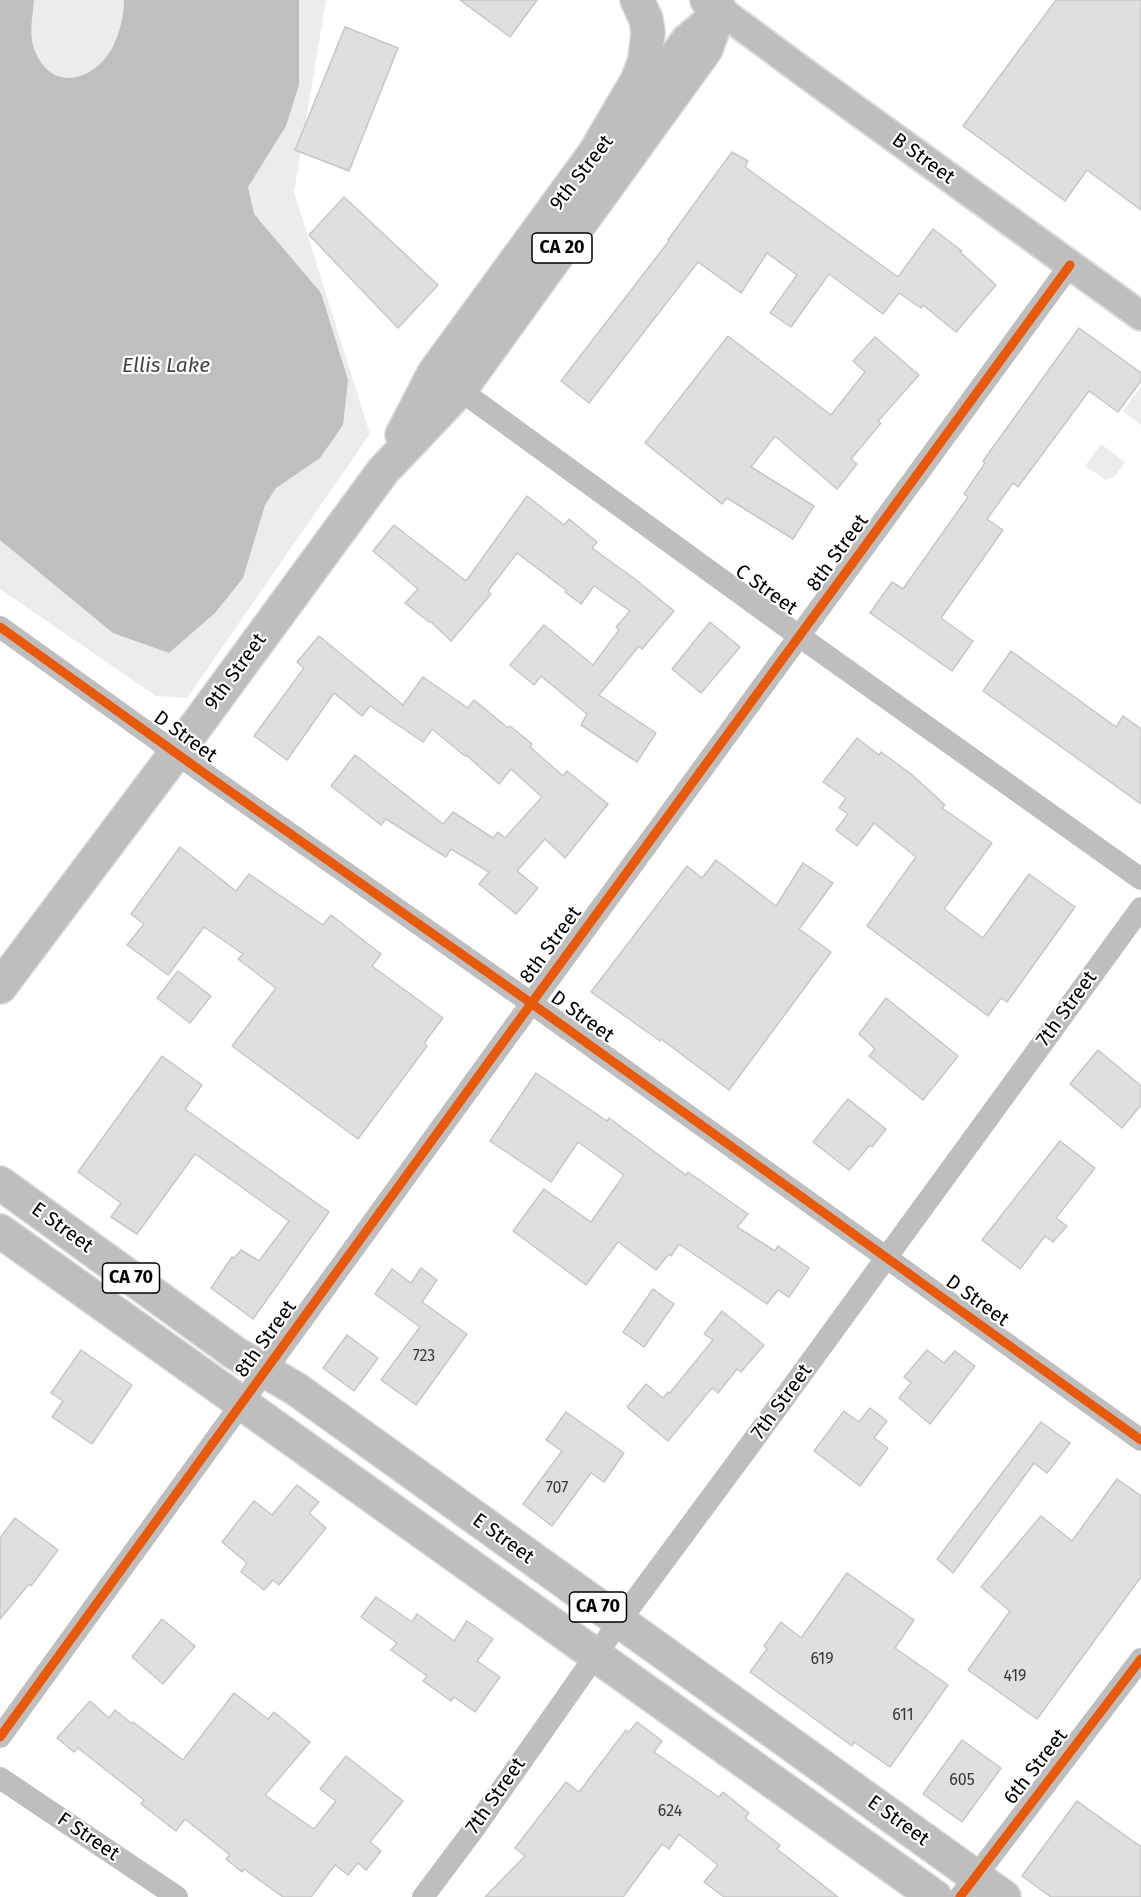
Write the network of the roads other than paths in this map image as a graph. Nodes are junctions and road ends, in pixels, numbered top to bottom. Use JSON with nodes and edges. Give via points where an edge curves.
{"nodes":[{"id":1,"x":637,"y":0,"type":"edge"},
{"id":2,"x":718,"y":3,"type":"edge"},
{"id":3,"x":594,"y":154,"type":"junction"},
{"id":4,"x":1071,"y":265,"type":"junction"},
{"id":5,"x":1141,"y":316,"type":"edge"},
{"id":6,"x":460,"y":390,"type":"junction"},
{"id":7,"x":383,"y":471,"type":"junction"},
{"id":8,"x":0,"y":627,"type":"edge"},
{"id":9,"x":799,"y":636,"type":"junction"},
{"id":10,"x":176,"y":753,"type":"junction"},
{"id":11,"x":1141,"y":879,"type":"edge"},
{"id":12,"x":1141,"y":908,"type":"edge"},
{"id":13,"x":0,"y":987,"type":"edge"},
{"id":14,"x":531,"y":1003,"type":"junction"},
{"id":15,"x":0,"y":1183,"type":"edge"},
{"id":16,"x":0,"y":1231,"type":"edge"},
{"id":17,"x":887,"y":1258,"type":"junction"},
{"id":18,"x":264,"y":1371,"type":"junction"},
{"id":19,"x":242,"y":1402,"type":"junction"},
{"id":20,"x":1141,"y":1440,"type":"edge"},
{"id":21,"x":619,"y":1622,"type":"junction"},
{"id":22,"x":596,"y":1654,"type":"junction"},
{"id":23,"x":1141,"y":1659,"type":"edge"},
{"id":24,"x":0,"y":1737,"type":"edge"},
{"id":25,"x":0,"y":1778,"type":"edge"},
{"id":26,"x":967,"y":1886,"type":"edge"},
{"id":27,"x":177,"y":1897,"type":"edge"},
{"id":28,"x":423,"y":1897,"type":"edge"},
{"id":29,"x":935,"y":1897,"type":"edge"},
{"id":30,"x":1004,"y":1897,"type":"edge"}],
"edges":[{"from":1,"to":3,"type":"highway","number":"CA 20","via":[[648,32],[645,60]]},
{"from":2,"to":3,"type":"main road","name":"9th Street"},
{"from":2,"to":4,"type":"main road","name":"B Street","via":[[805,73]]},
{"from":2,"to":6,"type":"highway","name":"9th Street","number":"CA 20","via":[[706,49]]},
{"from":3,"to":7,"type":"highway","name":"9th Street","number":"CA 20","via":[[434,373]]},
{"from":4,"to":5,"type":"main road","name":"B Street"},
{"from":4,"to":9,"type":"street","name":"8th Street"},
{"from":6,"to":7,"type":"highway","name":"9th Street","number":"CA 20"},
{"from":6,"to":9,"type":"street","name":"C Street"},
{"from":7,"to":10,"type":"highway","name":"9th Street","number":"CA 20"},
{"from":8,"to":10,"type":"street","name":"D Street"},
{"from":9,"to":11,"type":"street","name":"C Street"},
{"from":9,"to":14,"type":"street","name":"8th Street"},
{"from":10,"to":13,"type":"highway","name":"9th Street","number":"CA 20"},
{"from":10,"to":14,"type":"street","name":"D Street"},
{"from":12,"to":17,"type":"street","name":"7th Street"},
{"from":14,"to":17,"type":"street","name":"D Street"},
{"from":14,"to":18,"type":"street","name":"8th Street"},
{"from":15,"to":18,"type":"highway","name":"E Street","number":"CA 70"},
{"from":16,"to":19,"type":"highway","name":"E Street","number":"CA 70"},
{"from":17,"to":20,"type":"street","name":"D Street"},
{"from":17,"to":21,"type":"street","name":"7th Street"},
{"from":18,"to":19,"type":"street","name":"8th Street"},
{"from":18,"to":21,"type":"highway","name":"E Street","number":"CA 70","via":[[296,1389]]},
{"from":19,"to":22,"type":"highway","name":"E Street","number":"CA 70"},
{"from":19,"to":24,"type":"street","name":"8th Street"},
{"from":21,"to":22,"type":"street","name":"7th Street"},
{"from":21,"to":26,"type":"highway","name":"E Street","number":"CA 70"},
{"from":22,"to":28,"type":"street","name":"7th Street"},
{"from":22,"to":29,"type":"highway","name":"E Street","number":"CA 70"},
{"from":23,"to":26,"type":"street","name":"6th Street"},
{"from":25,"to":27,"type":"street","name":"F Street"},
{"from":26,"to":30,"type":"highway","name":"E Street","number":"CA 70"}]}
